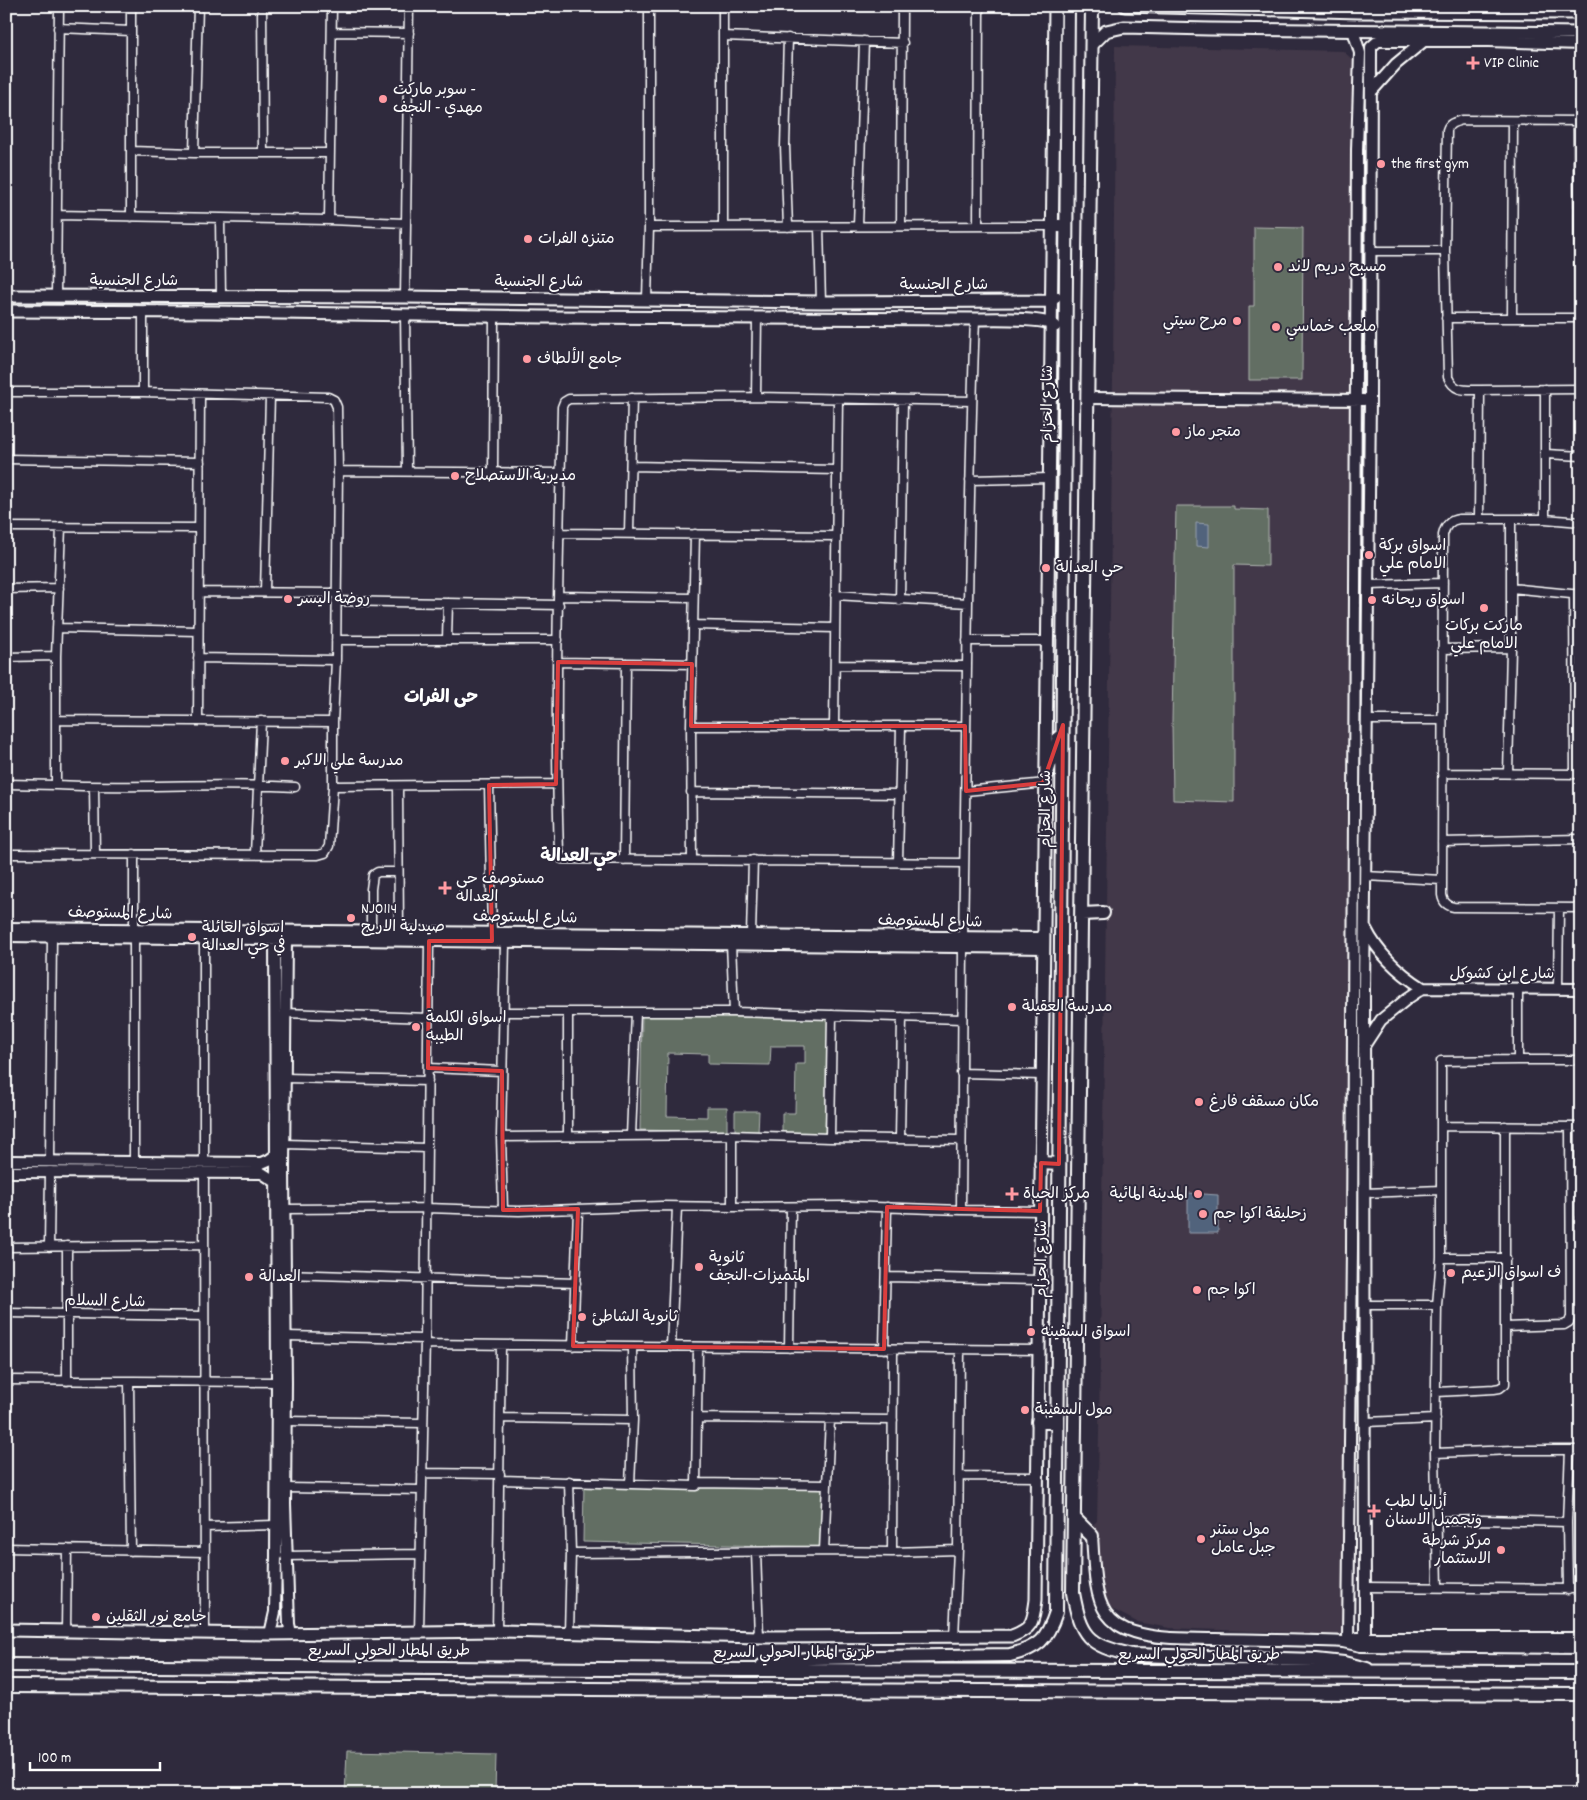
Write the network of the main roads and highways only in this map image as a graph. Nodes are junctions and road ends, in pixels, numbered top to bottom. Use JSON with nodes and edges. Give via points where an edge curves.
{"nodes":[{"id":1,"x":1055,"y":6,"type":"edge"},
{"id":2,"x":1068,"y":6,"type":"edge"},
{"id":3,"x":1092,"y":6,"type":"edge"},
{"id":4,"x":1125,"y":6,"type":"edge"},
{"id":5,"x":1156,"y":8,"type":"junction"},
{"id":6,"x":1334,"y":9,"type":"edge"},
{"id":7,"x":1359,"y":9,"type":"edge"},
{"id":8,"x":1581,"y":13,"type":"edge"},
{"id":9,"x":1157,"y":28,"type":"junction"},
{"id":10,"x":1506,"y":33,"type":"junction"},
{"id":11,"x":1581,"y":33,"type":"edge"},
{"id":12,"x":1489,"y":41,"type":"road end"},
{"id":13,"x":1092,"y":44,"type":"junction"},
{"id":14,"x":1059,"y":226,"type":"junction"},
{"id":15,"x":1064,"y":286,"type":"junction"},
{"id":16,"x":6,"y":296,"type":"edge"},
{"id":17,"x":522,"y":298,"type":"junction"},
{"id":18,"x":545,"y":298,"type":"junction"},
{"id":19,"x":1052,"y":301,"type":"junction"},
{"id":20,"x":6,"y":311,"type":"edge"},
{"id":21,"x":522,"y":316,"type":"junction"},
{"id":22,"x":542,"y":317,"type":"junction"},
{"id":23,"x":1051,"y":323,"type":"junction"},
{"id":24,"x":1064,"y":333,"type":"junction"},
{"id":25,"x":1086,"y":523,"type":"junction"},
{"id":26,"x":1065,"y":526,"type":"junction"},
{"id":27,"x":1086,"y":562,"type":"junction"},
{"id":28,"x":1064,"y":564,"type":"junction"},
{"id":29,"x":1063,"y":725,"type":"junction"},
{"id":30,"x":1046,"y":780,"type":"junction"},
{"id":31,"x":1103,"y":913,"type":"dead end"},
{"id":32,"x":1082,"y":914,"type":"junction"},
{"id":33,"x":1061,"y":1029,"type":"junction"},
{"id":34,"x":1080,"y":1029,"type":"junction"},
{"id":35,"x":1060,"y":1067,"type":"junction"},
{"id":36,"x":1080,"y":1067,"type":"junction"},
{"id":37,"x":1041,"y":1163,"type":"junction"},
{"id":38,"x":1059,"y":1164,"type":"junction"},
{"id":39,"x":1038,"y":1422,"type":"junction"},
{"id":40,"x":1057,"y":1422,"type":"junction"},
{"id":41,"x":1074,"y":1518,"type":"junction"},
{"id":42,"x":1092,"y":1536,"type":"road end"},
{"id":43,"x":6,"y":1630,"type":"edge"},
{"id":44,"x":6,"y":1664,"type":"edge"},
{"id":45,"x":279,"y":1666,"type":"junction"},
{"id":46,"x":310,"y":1666,"type":"junction"},
{"id":47,"x":743,"y":1670,"type":"junction"},
{"id":48,"x":1377,"y":1672,"type":"junction"},
{"id":49,"x":1581,"y":1672,"type":"edge"},
{"id":50,"x":6,"y":1686,"type":"edge"},
{"id":51,"x":279,"y":1688,"type":"junction"},
{"id":52,"x":308,"y":1688,"type":"junction"},
{"id":53,"x":1581,"y":1694,"type":"edge"}],
"edges":[{"from":1,"to":14,"type":"main road"},
{"from":2,"to":14,"type":"main road","name":"شارع الحزام"},
{"from":3,"to":13,"type":"main road"},
{"from":4,"to":5,"type":"main road"},
{"from":5,"to":6,"type":"main road"},
{"from":5,"to":9,"type":"main road"},
{"from":6,"to":7,"type":"main road"},
{"from":7,"to":8,"type":"main road"},
{"from":9,"to":10,"type":"main road"},
{"from":9,"to":13,"type":"main road","via":[[1114,28]]},
{"from":10,"to":11,"type":"main road"},
{"from":10,"to":12,"type":"main road"},
{"from":13,"to":25,"type":"main road"},
{"from":14,"to":15,"type":"main road","name":"شارع الحزام"},
{"from":14,"to":19,"type":"main road"},
{"from":15,"to":19,"type":"main road"},
{"from":15,"to":24,"type":"main road","name":"شارع الحزام"},
{"from":16,"to":17,"type":"main road","name":"شارع الجنسية"},
{"from":17,"to":18,"type":"main road","name":"شارع الجنسية"},
{"from":17,"to":21,"type":"main road"},
{"from":18,"to":19,"type":"main road","name":"شارع الجنسية"},
{"from":18,"to":22,"type":"main road"},
{"from":19,"to":23,"type":"main road"},
{"from":20,"to":21,"type":"main road","name":"شارع الجنسية"},
{"from":21,"to":22,"type":"main road","name":"شارع الجنسية"},
{"from":22,"to":23,"type":"main road","name":"شارع الجنسية","via":[[975,319]]},
{"from":23,"to":24,"type":"main road"},
{"from":23,"to":30,"type":"main road"},
{"from":24,"to":26,"type":"main road","name":"شارع الحزام"},
{"from":25,"to":26,"type":"main road","via":[[1084,530],[1075,534],[1068,532]]},
{"from":25,"to":27,"type":"main road"},
{"from":26,"to":28,"type":"main road","name":"شارع الحزام"},
{"from":27,"to":28,"type":"main road","via":[[1083,557],[1073,554]]},
{"from":27,"to":32,"type":"main road"},
{"from":28,"to":29,"type":"main road","name":"شارع الحزام"},
{"from":29,"to":30,"type":"main road"},
{"from":29,"to":33,"type":"main road","name":"شارع الحزام"},
{"from":30,"to":37,"type":"main road"},
{"from":31,"to":32,"type":"main road"},
{"from":32,"to":34,"type":"main road"},
{"from":33,"to":34,"type":"main road","via":[[1070,1038]]},
{"from":33,"to":35,"type":"main road","name":"شارع الحزام"},
{"from":34,"to":36,"type":"main road"},
{"from":35,"to":36,"type":"main road","via":[[1070,1058],[1076,1060]]},
{"from":35,"to":38,"type":"main road","name":"شارع الحزام"},
{"from":36,"to":41,"type":"main road"},
{"from":37,"to":38,"type":"main road"},
{"from":37,"to":39,"type":"main road"},
{"from":38,"to":40,"type":"main road","name":"شارع الحزام"},
{"from":39,"to":40,"type":"main road"},
{"from":39,"to":43,"type":"main road","via":[[1036,1600],[1033,1619],[1027,1630],[1012,1636],[759,1637],[497,1631],[270,1634]]},
{"from":40,"to":47,"type":"main road","name":"شارع الحزام","via":[[1056,1612],[1050,1629],[1038,1644],[1010,1655],[812,1658]]},
{"from":41,"to":42,"type":"main road"},
{"from":41,"to":48,"type":"main road","via":[[1073,1593],[1078,1619],[1096,1643],[1132,1655],[1316,1660]]},
{"from":44,"to":45,"type":"main road","name":"طريق المطار الحولي السريع"},
{"from":45,"to":46,"type":"main road","name":"طريق المطار الحولي السريع"},
{"from":45,"to":51,"type":"main road","via":[[285,1678]]},
{"from":46,"to":47,"type":"main road","name":"طريق المطار الحولي السريع"},
{"from":46,"to":52,"type":"main road","via":[[303,1675]]},
{"from":47,"to":48,"type":"main road","name":"طريق المطار الحولي السريع"},
{"from":48,"to":49,"type":"main road","name":"طريق المطار الحولي السريع"},
{"from":50,"to":51,"type":"main road"},
{"from":51,"to":52,"type":"main road"},
{"from":52,"to":53,"type":"main road"}]}
